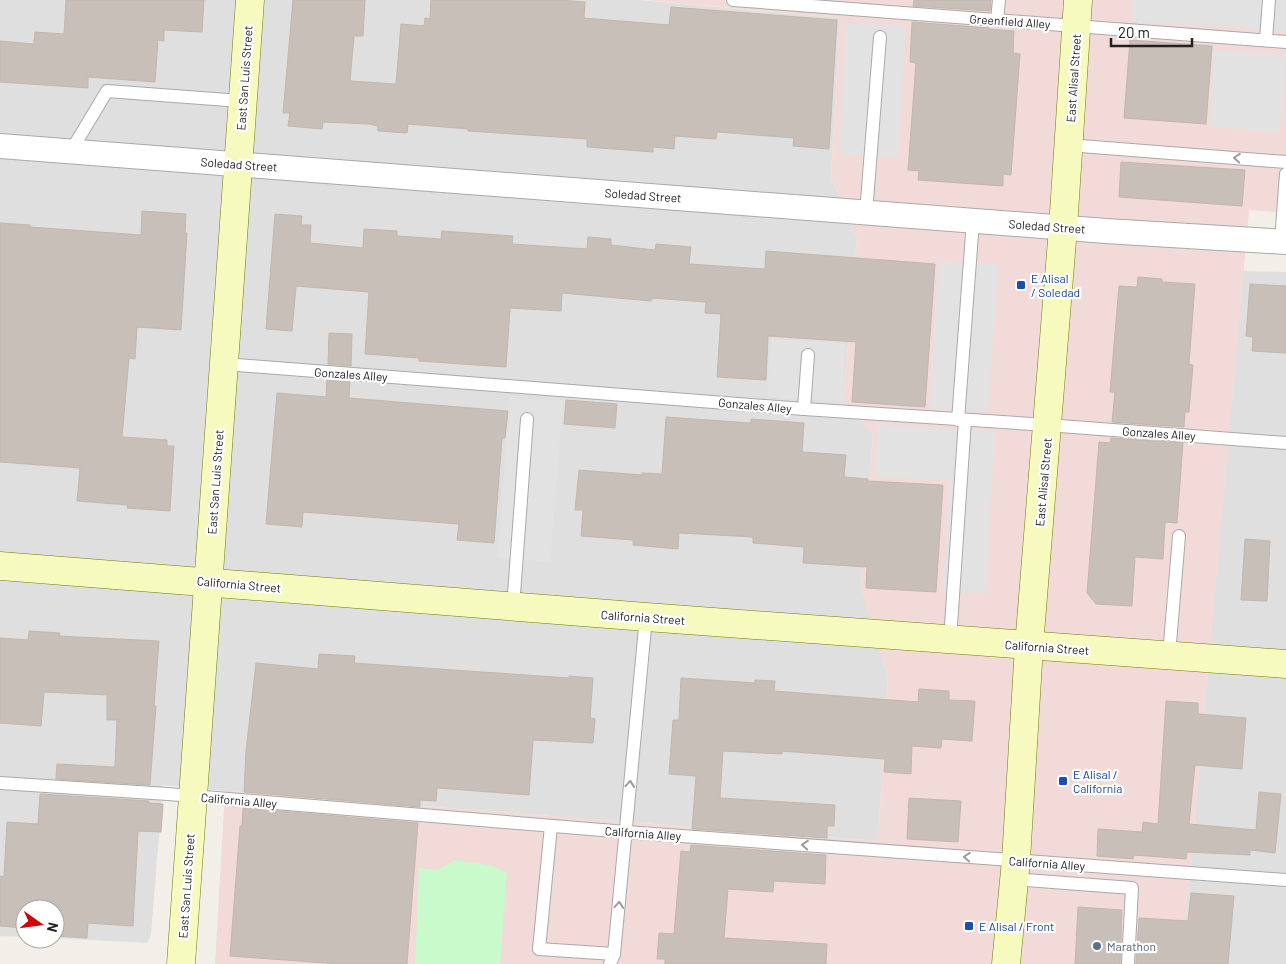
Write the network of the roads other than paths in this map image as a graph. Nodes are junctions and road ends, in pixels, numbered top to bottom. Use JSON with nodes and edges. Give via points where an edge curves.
{"nodes":[{"id":1,"x":250,"y":0,"type":"edge"},
{"id":2,"x":733,"y":0,"type":"edge"},
{"id":3,"x":999,"y":0,"type":"edge"},
{"id":4,"x":1269,"y":0,"type":"edge"},
{"id":5,"x":863,"y":5,"type":"edge"},
{"id":6,"x":1077,"y":13,"type":"edge"},
{"id":7,"x":997,"y":20,"type":"junction"},
{"id":8,"x":880,"y":37,"type":"dead end"},
{"id":9,"x":1266,"y":40,"type":"junction"},
{"id":10,"x":1286,"y":42,"type":"edge"},
{"id":11,"x":242,"y":101,"type":"junction"},
{"id":12,"x":1068,"y":145,"type":"junction"},
{"id":13,"x":0,"y":146,"type":"edge"},
{"id":14,"x":71,"y":151,"type":"junction"},
{"id":15,"x":1286,"y":162,"type":"edge"},
{"id":16,"x":238,"y":163,"type":"junction"},
{"id":17,"x":1286,"y":174,"type":"edge"},
{"id":18,"x":866,"y":213,"type":"junction"},
{"id":19,"x":973,"y":221,"type":"junction"},
{"id":20,"x":1063,"y":228,"type":"junction"},
{"id":21,"x":1284,"y":241,"type":"edge"},
{"id":22,"x":808,"y":354,"type":"dead end"},
{"id":23,"x":224,"y":364,"type":"junction"},
{"id":24,"x":804,"y":409,"type":"junction"},
{"id":25,"x":527,"y":419,"type":"dead end"},
{"id":26,"x":962,"y":420,"type":"junction"},
{"id":27,"x":1048,"y":425,"type":"junction"},
{"id":28,"x":1286,"y":443,"type":"edge"},
{"id":29,"x":1178,"y":536,"type":"dead end"},
{"id":30,"x":0,"y":566,"type":"edge"},
{"id":31,"x":208,"y":582,"type":"junction"},
{"id":32,"x":513,"y":607,"type":"junction"},
{"id":33,"x":646,"y":618,"type":"junction"},
{"id":34,"x":950,"y":640,"type":"junction"},
{"id":35,"x":1029,"y":646,"type":"junction"},
{"id":36,"x":1169,"y":655,"type":"junction"},
{"id":37,"x":1286,"y":664,"type":"edge"},
{"id":38,"x":0,"y":783,"type":"edge"},
{"id":39,"x":192,"y":797,"type":"junction"},
{"id":40,"x":551,"y":826,"type":"junction"},
{"id":41,"x":626,"y":832,"type":"junction"},
{"id":42,"x":1015,"y":870,"type":"junction"},
{"id":43,"x":1286,"y":880,"type":"edge"},
{"id":44,"x":612,"y":959,"type":"edge"},
{"id":45,"x":181,"y":964,"type":"edge"},
{"id":46,"x":1006,"y":964,"type":"edge"},
{"id":47,"x":1128,"y":964,"type":"edge"}],
"edges":[{"from":1,"to":11,"type":"street","name":"East San Luis Street"},
{"from":2,"to":5,"type":"lane","name":"Greenfield Alley"},
{"from":3,"to":7,"type":"lane"},
{"from":4,"to":9,"type":"lane"},
{"from":5,"to":7,"type":"lane","name":"Greenfield Alley"},
{"from":6,"to":7,"type":"lane","name":"Greenfield Alley"},
{"from":6,"to":9,"type":"lane","name":"Greenfield Alley"},
{"from":6,"to":12,"type":"street","name":"East Alisal Street"},
{"from":8,"to":18,"type":"lane"},
{"from":9,"to":10,"type":"lane","name":"Greenfield Alley"},
{"from":11,"to":14,"type":"lane","via":[[107,92]]},
{"from":11,"to":16,"type":"street","name":"East San Luis Street"},
{"from":15,"to":12,"type":"lane","one_way":true},
{"from":12,"to":20,"type":"street","name":"East Alisal Street"},
{"from":13,"to":14,"type":"street","name":"Soledad Street"},
{"from":14,"to":16,"type":"street","name":"Soledad Street"},
{"from":16,"to":18,"type":"street","name":"Soledad Street"},
{"from":16,"to":23,"type":"street","name":"East San Luis Street"},
{"from":17,"to":21,"type":"lane"},
{"from":18,"to":19,"type":"street","name":"Soledad Street"},
{"from":19,"to":20,"type":"street","name":"Soledad Street"},
{"from":19,"to":26,"type":"lane"},
{"from":20,"to":21,"type":"street","name":"Soledad Street"},
{"from":20,"to":27,"type":"street","name":"East Alisal Street"},
{"from":22,"to":24,"type":"lane"},
{"from":23,"to":24,"type":"lane","name":"Gonzales Alley"},
{"from":23,"to":31,"type":"street","name":"East San Luis Street"},
{"from":24,"to":26,"type":"lane","name":"Gonzales Alley"},
{"from":25,"to":32,"type":"lane"},
{"from":26,"to":27,"type":"lane","name":"Gonzales Alley"},
{"from":26,"to":34,"type":"lane"},
{"from":27,"to":28,"type":"lane","name":"Gonzales Alley"},
{"from":27,"to":35,"type":"street","name":"East Alisal Street"},
{"from":29,"to":36,"type":"lane"},
{"from":30,"to":31,"type":"street","name":"California Street"},
{"from":31,"to":32,"type":"street","name":"California Street"},
{"from":31,"to":39,"type":"street","name":"East San Luis Street"},
{"from":32,"to":33,"type":"street","name":"California Street"},
{"from":33,"to":34,"type":"street","name":"California Street"},
{"from":41,"to":33,"type":"lane","one_way":true},
{"from":34,"to":35,"type":"street","name":"California Street"},
{"from":35,"to":36,"type":"street","name":"California Street"},
{"from":35,"to":42,"type":"street","name":"East Alisal Street"},
{"from":36,"to":37,"type":"street","name":"California Street"},
{"from":38,"to":39,"type":"lane","name":"California Alley"},
{"from":39,"to":40,"type":"lane","name":"California Alley"},
{"from":39,"to":45,"type":"street","name":"East San Luis Street"},
{"from":40,"to":41,"type":"lane","name":"California Alley"},
{"from":40,"to":44,"type":"lane","via":[[539,949]]},
{"from":42,"to":41,"type":"lane","name":"California Alley","one_way":true},
{"from":44,"to":41,"type":"lane","one_way":true},
{"from":42,"to":43,"type":"lane","name":"California Alley"},
{"from":42,"to":46,"type":"street","name":"East Alisal Street"},
{"from":42,"to":47,"type":"lane","via":[[1132,888]]}]}
